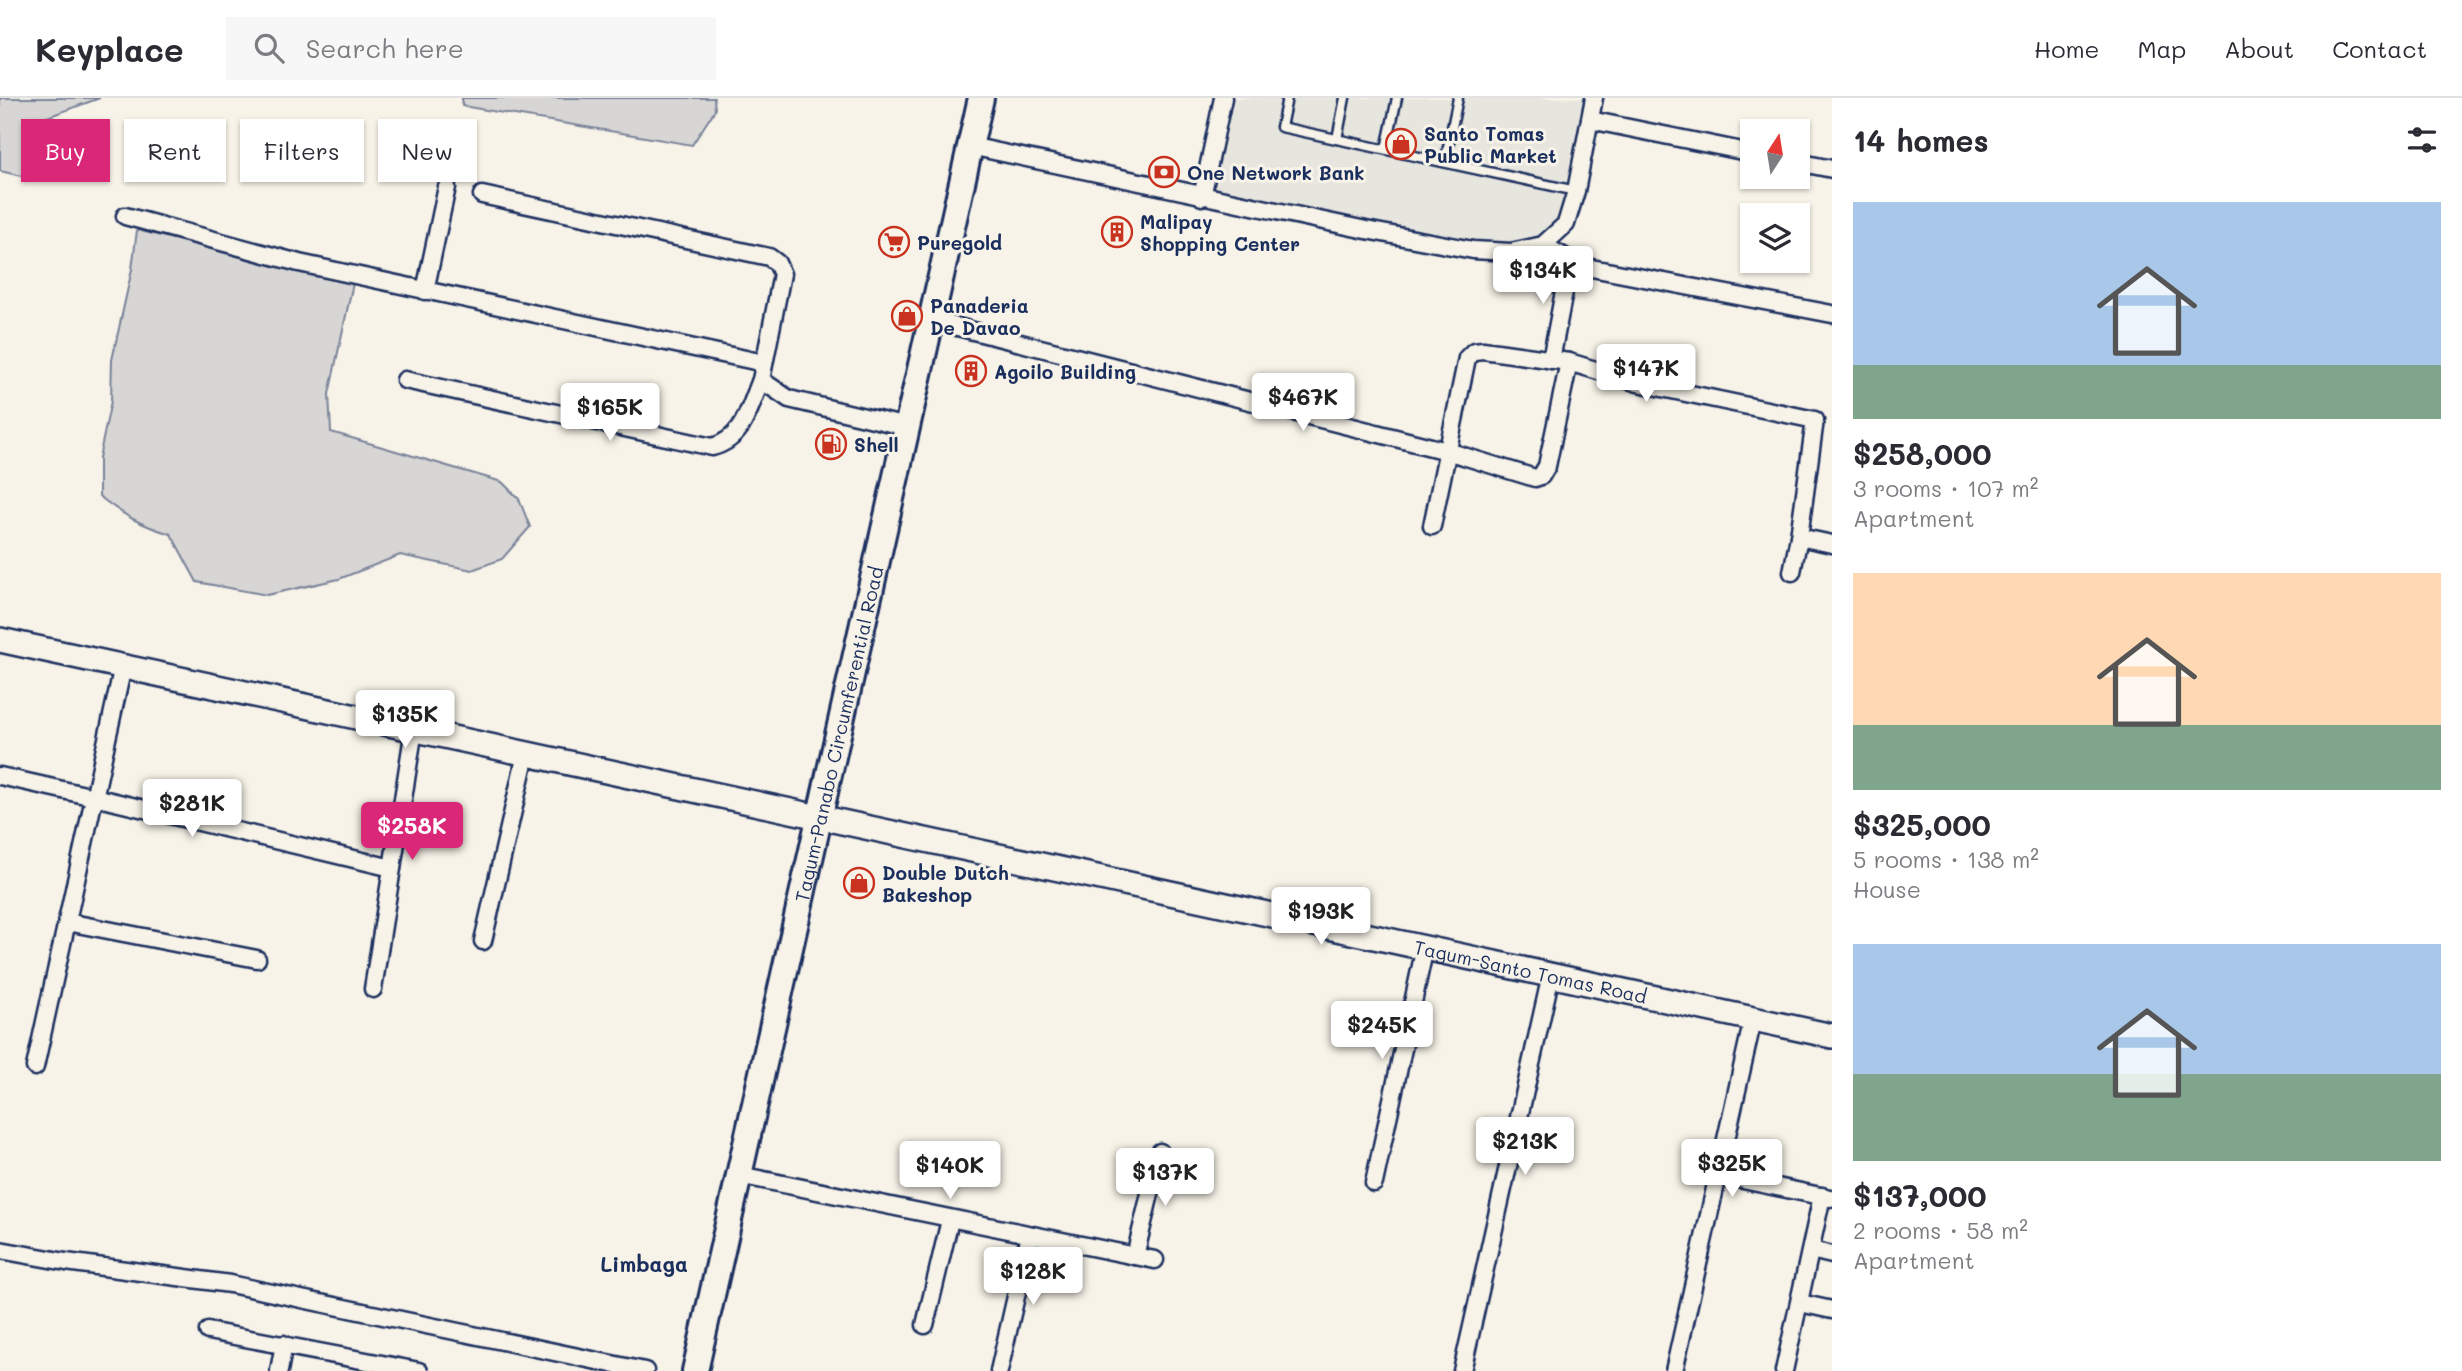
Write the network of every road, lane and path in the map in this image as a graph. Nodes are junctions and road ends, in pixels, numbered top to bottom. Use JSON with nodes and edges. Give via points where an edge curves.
{"nodes":[{"id":1,"x":981,"y":98,"type":"edge"},
{"id":2,"x":1223,"y":98,"type":"edge"},
{"id":3,"x":1287,"y":98,"type":"edge"},
{"id":4,"x":1345,"y":98,"type":"edge"},
{"id":5,"x":1397,"y":98,"type":"edge"},
{"id":6,"x":1458,"y":98,"type":"edge"},
{"id":7,"x":1594,"y":98,"type":"edge"},
{"id":8,"x":1590,"y":120,"type":"junction"},
{"id":9,"x":1336,"y":139,"type":"junction"},
{"id":10,"x":970,"y":146,"type":"junction"},
{"id":11,"x":1386,"y":149,"type":"junction"},
{"id":12,"x":1740,"y":151,"type":"edge"},
{"id":13,"x":1444,"y":162,"type":"junction"},
{"id":14,"x":1810,"y":165,"type":"edge"},
{"id":15,"x":1832,"y":170,"type":"edge"},
{"id":16,"x":447,"y":187,"type":"dead end"},
{"id":17,"x":1576,"y":191,"type":"junction"},
{"id":18,"x":482,"y":195,"type":"dead end"},
{"id":19,"x":1202,"y":197,"type":"junction"},
{"id":20,"x":125,"y":216,"type":"dead end"},
{"id":21,"x":1543,"y":245,"type":"junction"},
{"id":22,"x":1570,"y":260,"type":"junction"},
{"id":23,"x":425,"y":291,"type":"junction"},
{"id":24,"x":1832,"y":314,"type":"edge"},
{"id":25,"x":930,"y":320,"type":"junction"},
{"id":26,"x":1551,"y":360,"type":"junction"},
{"id":27,"x":1569,"y":362,"type":"junction"},
{"id":28,"x":764,"y":363,"type":"junction"},
{"id":29,"x":405,"y":380,"type":"dead end"},
{"id":30,"x":761,"y":380,"type":"junction"},
{"id":31,"x":907,"y":427,"type":"junction"},
{"id":32,"x":1447,"y":451,"type":"junction"},
{"id":33,"x":1432,"y":526,"type":"dead end"},
{"id":34,"x":1799,"y":537,"type":"junction"},
{"id":35,"x":1832,"y":544,"type":"edge"},
{"id":36,"x":1792,"y":572,"type":"dead end"},
{"id":37,"x":0,"y":640,"type":"edge"},
{"id":38,"x":123,"y":666,"type":"junction"},
{"id":39,"x":414,"y":729,"type":"junction"},
{"id":40,"x":526,"y":754,"type":"junction"},
{"id":41,"x":0,"y":776,"type":"edge"},
{"id":42,"x":94,"y":797,"type":"junction"},
{"id":43,"x":820,"y":816,"type":"junction"},
{"id":44,"x":392,"y":868,"type":"junction"},
{"id":45,"x":67,"y":922,"type":"junction"},
{"id":46,"x":483,"y":940,"type":"dead end"},
{"id":47,"x":1425,"y":947,"type":"junction"},
{"id":48,"x":257,"y":959,"type":"dead end"},
{"id":49,"x":1551,"y":975,"type":"junction"},
{"id":50,"x":373,"y":989,"type":"dead end"},
{"id":51,"x":1753,"y":1019,"type":"junction"},
{"id":52,"x":1832,"y":1036,"type":"edge"},
{"id":53,"x":35,"y":1067,"type":"dead end"},
{"id":54,"x":1160,"y":1152,"type":"dead end"},
{"id":55,"x":739,"y":1175,"type":"junction"},
{"id":56,"x":1719,"y":1175,"type":"junction"},
{"id":57,"x":1374,"y":1183,"type":"dead end"},
{"id":58,"x":1827,"y":1197,"type":"edge"},
{"id":59,"x":950,"y":1220,"type":"junction"},
{"id":60,"x":1030,"y":1235,"type":"junction"},
{"id":61,"x":0,"y":1250,"type":"edge"},
{"id":62,"x":1811,"y":1250,"type":"junction"},
{"id":63,"x":1832,"y":1255,"type":"edge"},
{"id":64,"x":1135,"y":1256,"type":"junction"},
{"id":65,"x":1155,"y":1261,"type":"dead end"},
{"id":66,"x":1800,"y":1303,"type":"junction"},
{"id":67,"x":1832,"y":1310,"type":"edge"},
{"id":68,"x":925,"y":1325,"type":"dead end"},
{"id":69,"x":208,"y":1331,"type":"dead end"},
{"id":70,"x":284,"y":1344,"type":"junction"},
{"id":71,"x":358,"y":1365,"type":"edge"},
{"id":72,"x":279,"y":1371,"type":"edge"},
{"id":73,"x":419,"y":1371,"type":"edge"},
{"id":74,"x":645,"y":1371,"type":"edge"},
{"id":75,"x":695,"y":1371,"type":"edge"},
{"id":76,"x":999,"y":1371,"type":"edge"},
{"id":77,"x":1462,"y":1371,"type":"edge"},
{"id":78,"x":1674,"y":1371,"type":"edge"},
{"id":79,"x":1784,"y":1371,"type":"edge"}],
"edges":[{"from":1,"to":10,"type":"main road","name":"Tagum-Panabo Circumferential Road"},
{"from":2,"to":19,"type":"street"},
{"from":3,"to":9,"type":"lane","via":[[1281,127]]},
{"from":4,"to":9,"type":"lane"},
{"from":5,"to":11,"type":"lane"},
{"from":6,"to":13,"type":"lane"},
{"from":7,"to":8,"type":"street"},
{"from":8,"to":12,"type":"street"},
{"from":8,"to":17,"type":"street"},
{"from":9,"to":11,"type":"lane"},
{"from":10,"to":19,"type":"street"},
{"from":10,"to":25,"type":"main road","name":"Tagum-Panabo Circumferential Road"},
{"from":11,"to":13,"type":"lane"},
{"from":13,"to":17,"type":"lane"},
{"from":14,"to":15,"type":"street"},
{"from":16,"to":23,"type":"street"},
{"from":17,"to":21,"type":"street","via":[[1566,224]]},
{"from":18,"to":28,"type":"street","via":[[774,260],[782,274]]},
{"from":19,"to":21,"type":"street","via":[[1473,250],[1511,252]]},
{"from":20,"to":23,"type":"street"},
{"from":21,"to":22,"type":"street"},
{"from":22,"to":24,"type":"street","via":[[1593,269]]},
{"from":22,"to":26,"type":"street"},
{"from":23,"to":28,"type":"street"},
{"from":25,"to":31,"type":"main road","name":"Tagum-Panabo Circumferential Road"},
{"from":25,"to":32,"type":"street"},
{"from":26,"to":27,"type":"street"},
{"from":26,"to":32,"type":"street","via":[[1483,350],[1469,355]]},
{"from":27,"to":32,"type":"street","via":[[1541,476]]},
{"from":27,"to":34,"type":"street","via":[[1638,383],[1815,420]]},
{"from":28,"to":30,"type":"street"},
{"from":29,"to":30,"type":"street","via":[[712,447],[736,436]]},
{"from":30,"to":31,"type":"street","via":[[789,399]]},
{"from":31,"to":43,"type":"main road","name":"Tagum-Panabo Circumferential Road"},
{"from":32,"to":33,"type":"street"},
{"from":34,"to":35,"type":"street"},
{"from":34,"to":36,"type":"street"},
{"from":37,"to":38,"type":"main road","name":"Tagum-Santo Tomas Road"},
{"from":38,"to":39,"type":"main road","name":"Tagum-Santo Tomas Road"},
{"from":38,"to":42,"type":"street"},
{"from":39,"to":40,"type":"main road","name":"Tagum-Santo Tomas Road"},
{"from":39,"to":44,"type":"street"},
{"from":40,"to":43,"type":"main road","name":"Tagum-Santo Tomas Road"},
{"from":40,"to":46,"type":"street"},
{"from":41,"to":42,"type":"street"},
{"from":42,"to":44,"type":"street"},
{"from":42,"to":45,"type":"street"},
{"from":43,"to":47,"type":"main road","name":"Tagum-Santo Tomas Road"},
{"from":43,"to":55,"type":"main road","name":"Tagum-Panabo Circumferential Road"},
{"from":44,"to":50,"type":"street"},
{"from":45,"to":48,"type":"street"},
{"from":45,"to":53,"type":"street"},
{"from":47,"to":49,"type":"main road","name":"Tagum-Santo Tomas Road"},
{"from":47,"to":57,"type":"street"},
{"from":49,"to":51,"type":"main road","name":"Tagum-Santo Tomas Road"},
{"from":49,"to":77,"type":"street"},
{"from":51,"to":52,"type":"main road","name":"Tagum-Santo Tomas Road"},
{"from":51,"to":56,"type":"street"},
{"from":54,"to":64,"type":"street"},
{"from":55,"to":59,"type":"street"},
{"from":55,"to":75,"type":"main road","name":"Tagum-Panabo Circumferential Road"},
{"from":56,"to":58,"type":"street"},
{"from":56,"to":78,"type":"street"},
{"from":58,"to":62,"type":"street"},
{"from":59,"to":60,"type":"street"},
{"from":59,"to":68,"type":"street"},
{"from":60,"to":64,"type":"street"},
{"from":60,"to":76,"type":"street"},
{"from":61,"to":74,"type":"street","via":[[230,1284]]},
{"from":62,"to":63,"type":"street"},
{"from":62,"to":66,"type":"street"},
{"from":64,"to":65,"type":"street"},
{"from":66,"to":67,"type":"street"},
{"from":66,"to":79,"type":"street"},
{"from":69,"to":70,"type":"street"},
{"from":70,"to":71,"type":"street"},
{"from":70,"to":72,"type":"street"},
{"from":71,"to":73,"type":"street"}]}
